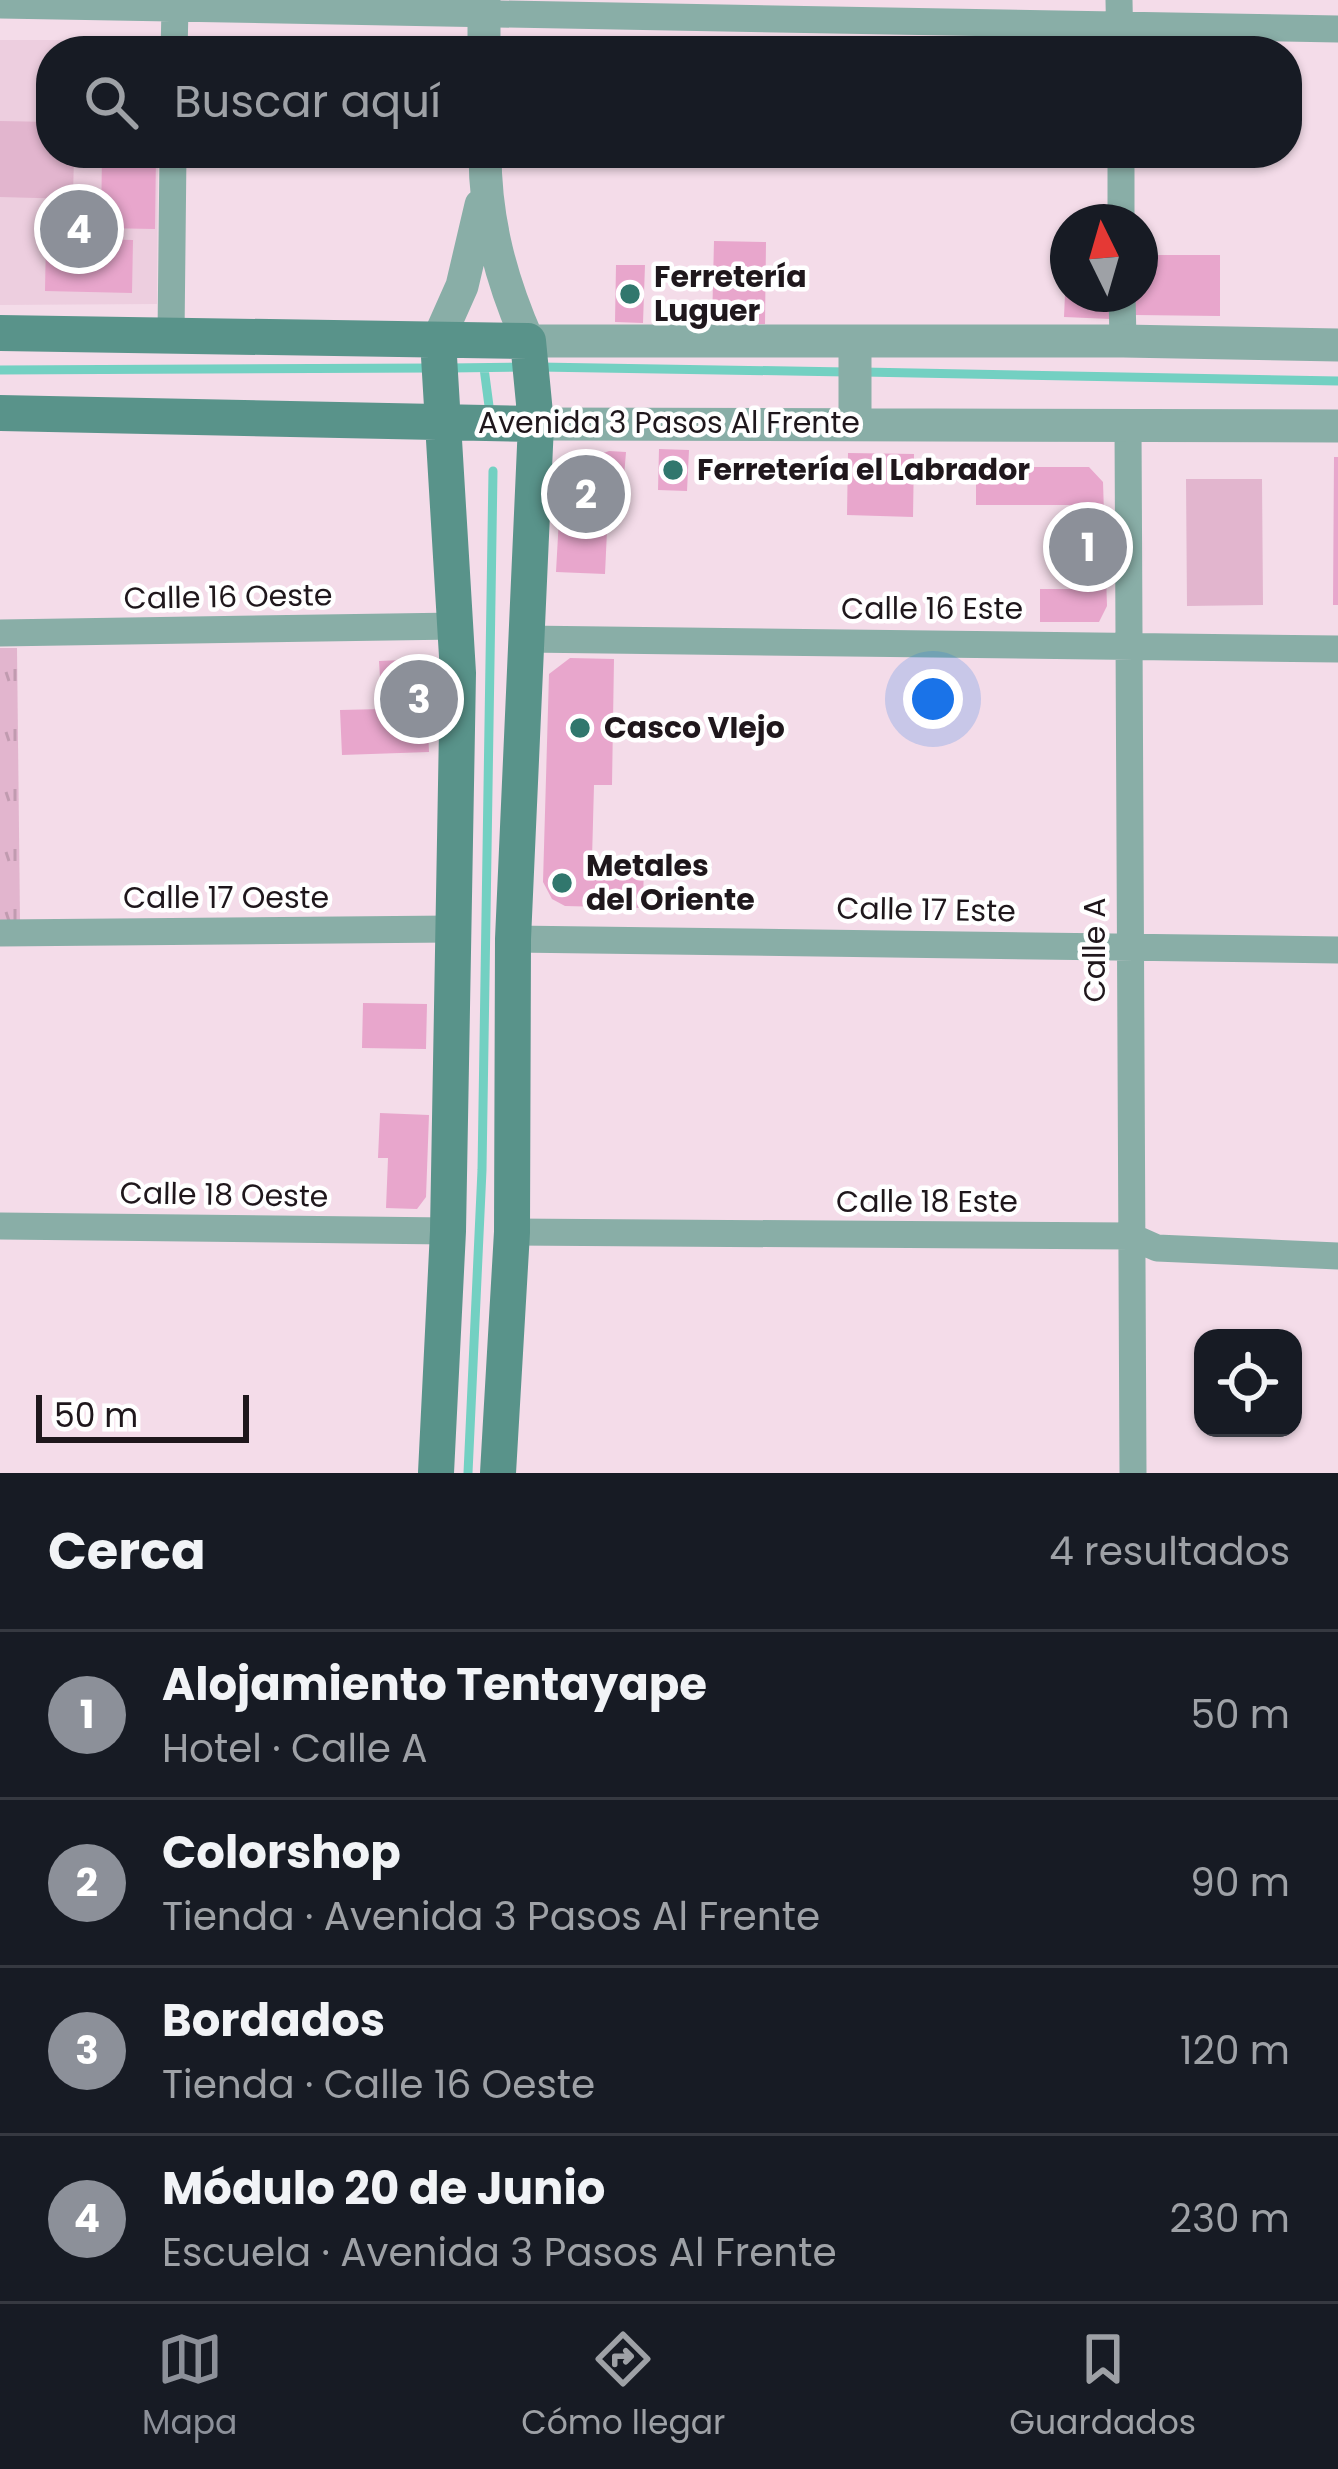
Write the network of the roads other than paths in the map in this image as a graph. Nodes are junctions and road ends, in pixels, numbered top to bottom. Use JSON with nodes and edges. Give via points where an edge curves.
{"nodes":[{"id":1,"x":0,"y":5,"type":"edge"},
{"id":2,"x":484,"y":8,"type":"edge"},
{"id":3,"x":175,"y":9,"type":"junction"},
{"id":4,"x":1120,"y":25,"type":"edge"},
{"id":5,"x":1338,"y":28,"type":"edge"},
{"id":6,"x":174,"y":36,"type":"edge"},
{"id":7,"x":173,"y":168,"type":"edge"},
{"id":8,"x":1121,"y":168,"type":"edge"},
{"id":9,"x":485,"y":169,"type":"edge"},
{"id":10,"x":1121,"y":204,"type":"edge"},
{"id":11,"x":1122,"y":312,"type":"edge"},
{"id":12,"x":0,"y":333,"type":"edge"},
{"id":13,"x":171,"y":336,"type":"junction"},
{"id":14,"x":1123,"y":341,"type":"junction"},
{"id":15,"x":529,"y":345,"type":"junction"},
{"id":16,"x":1338,"y":346,"type":"edge"},
{"id":17,"x":440,"y":359,"type":"junction"},
{"id":18,"x":855,"y":363,"type":"junction"},
{"id":19,"x":535,"y":408,"type":"junction"},
{"id":20,"x":0,"y":413,"type":"edge"},
{"id":21,"x":446,"y":423,"type":"junction"},
{"id":22,"x":855,"y":424,"type":"junction"},
{"id":23,"x":1128,"y":426,"type":"junction"},
{"id":24,"x":1338,"y":427,"type":"edge"},
{"id":25,"x":457,"y":626,"type":"junction"},
{"id":26,"x":0,"y":633,"type":"edge"},
{"id":27,"x":525,"y":639,"type":"junction"},
{"id":28,"x":1126,"y":644,"type":"junction"},
{"id":29,"x":1338,"y":649,"type":"edge"},
{"id":30,"x":452,"y":929,"type":"junction"},
{"id":31,"x":0,"y":933,"type":"edge"},
{"id":32,"x":513,"y":939,"type":"junction"},
{"id":33,"x":1128,"y":946,"type":"junction"},
{"id":34,"x":1338,"y":950,"type":"edge"},
{"id":35,"x":0,"y":1226,"type":"edge"},
{"id":36,"x":448,"y":1231,"type":"junction"},
{"id":37,"x":512,"y":1232,"type":"junction"},
{"id":38,"x":1130,"y":1236,"type":"junction"},
{"id":39,"x":1338,"y":1256,"type":"edge"},
{"id":40,"x":444,"y":1414,"type":"junction"},
{"id":41,"x":497,"y":1419,"type":"junction"},
{"id":42,"x":436,"y":1473,"type":"edge"},
{"id":43,"x":498,"y":1473,"type":"edge"},
{"id":44,"x":1133,"y":1473,"type":"edge"}],
"edges":[{"from":1,"to":3,"type":"street"},
{"from":2,"to":3,"type":"street"},
{"from":2,"to":4,"type":"street"},
{"from":3,"to":6,"type":"street"},
{"from":4,"to":5,"type":"street"},
{"from":7,"to":13,"type":"street"},
{"from":8,"to":10,"type":"street"},
{"from":9,"to":15,"type":"street","via":[[501,278]]},
{"from":9,"to":17,"type":"street"},
{"from":11,"to":14,"type":"street"},
{"from":12,"to":13,"type":"main road"},
{"from":13,"to":17,"type":"main road"},
{"from":14,"to":16,"type":"street"},
{"from":14,"to":18,"type":"street"},
{"from":15,"to":17,"type":"main road"},
{"from":15,"to":18,"type":"street"},
{"from":15,"to":19,"type":"main road"},
{"from":17,"to":21,"type":"main road"},
{"from":18,"to":22,"type":"street"},
{"from":19,"to":21,"type":"main road","name":"Avenida 3 Pasos Al Frente"},
{"from":19,"to":22,"type":"street","name":"Avenida 3 Pasos Al Frente"},
{"from":19,"to":27,"type":"main road"},
{"from":20,"to":21,"type":"main road","name":"Avenida 3 Pasos Al Frente"},
{"from":21,"to":25,"type":"main road"},
{"from":22,"to":23,"type":"street","name":"Avenida 3 Pasos Al Frente"},
{"from":23,"to":24,"type":"street","name":"Avenida 3 Pasos Al Frente"},
{"from":23,"to":28,"type":"street","name":"Calle A"},
{"from":25,"to":26,"type":"street","name":"Calle 16 Oeste"},
{"from":25,"to":30,"type":"main road"},
{"from":27,"to":28,"type":"street","name":"Calle 16 Este"},
{"from":27,"to":32,"type":"main road"},
{"from":28,"to":29,"type":"street","name":"Calle 16 Este"},
{"from":28,"to":33,"type":"street","name":"Calle A"},
{"from":30,"to":31,"type":"street","name":"Calle 17 Oeste"},
{"from":30,"to":36,"type":"main road"},
{"from":32,"to":33,"type":"street","name":"Calle 17 Este"},
{"from":32,"to":37,"type":"main road"},
{"from":33,"to":34,"type":"street","name":"Calle 17 Este"},
{"from":33,"to":38,"type":"street","name":"Calle A"},
{"from":35,"to":36,"type":"street","name":"Calle 18 Oeste"},
{"from":36,"to":40,"type":"main road"},
{"from":37,"to":38,"type":"street","name":"Calle 18 Este"},
{"from":37,"to":41,"type":"main road"},
{"from":38,"to":39,"type":"street","name":"Calle 18 Este","via":[[1157,1248]]},
{"from":38,"to":44,"type":"street","name":"Calle A"},
{"from":40,"to":41,"type":"main road"},
{"from":40,"to":42,"type":"main road"},
{"from":41,"to":43,"type":"main road"}]}
